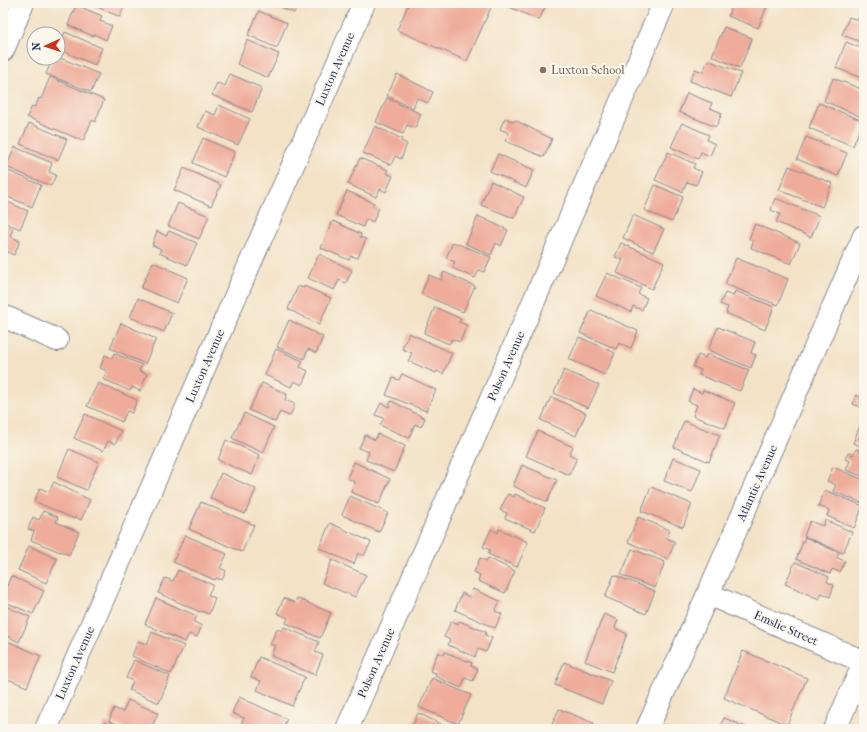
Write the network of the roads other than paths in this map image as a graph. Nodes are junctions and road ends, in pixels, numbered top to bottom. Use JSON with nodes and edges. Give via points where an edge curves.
{"nodes":[{"id":1,"x":23,"y":3,"type":"edge"},
{"id":2,"x":364,"y":3,"type":"edge"},
{"id":3,"x":664,"y":3,"type":"edge"},
{"id":4,"x":3,"y":50,"type":"edge"},
{"id":5,"x":864,"y":236,"type":"edge"},
{"id":6,"x":3,"y":316,"type":"edge"},
{"id":7,"x":57,"y":340,"type":"dead end"},
{"id":8,"x":708,"y":594,"type":"junction"},
{"id":9,"x":864,"y":663,"type":"edge"},
{"id":10,"x":46,"y":729,"type":"edge"},
{"id":11,"x":347,"y":729,"type":"edge"},
{"id":12,"x":647,"y":729,"type":"edge"},
{"id":13,"x":835,"y":729,"type":"edge"}],
"edges":[{"from":1,"to":4,"type":"street"},
{"from":2,"to":10,"type":"street","name":"Luxton Avenue"},
{"from":3,"to":11,"type":"street","name":"Polson Avenue"},
{"from":5,"to":8,"type":"street","name":"Atlantic Avenue"},
{"from":6,"to":7,"type":"street"},
{"from":8,"to":9,"type":"street","name":"Emslie Street"},
{"from":8,"to":12,"type":"street","name":"Atlantic Avenue"},
{"from":9,"to":13,"type":"street"}]}
